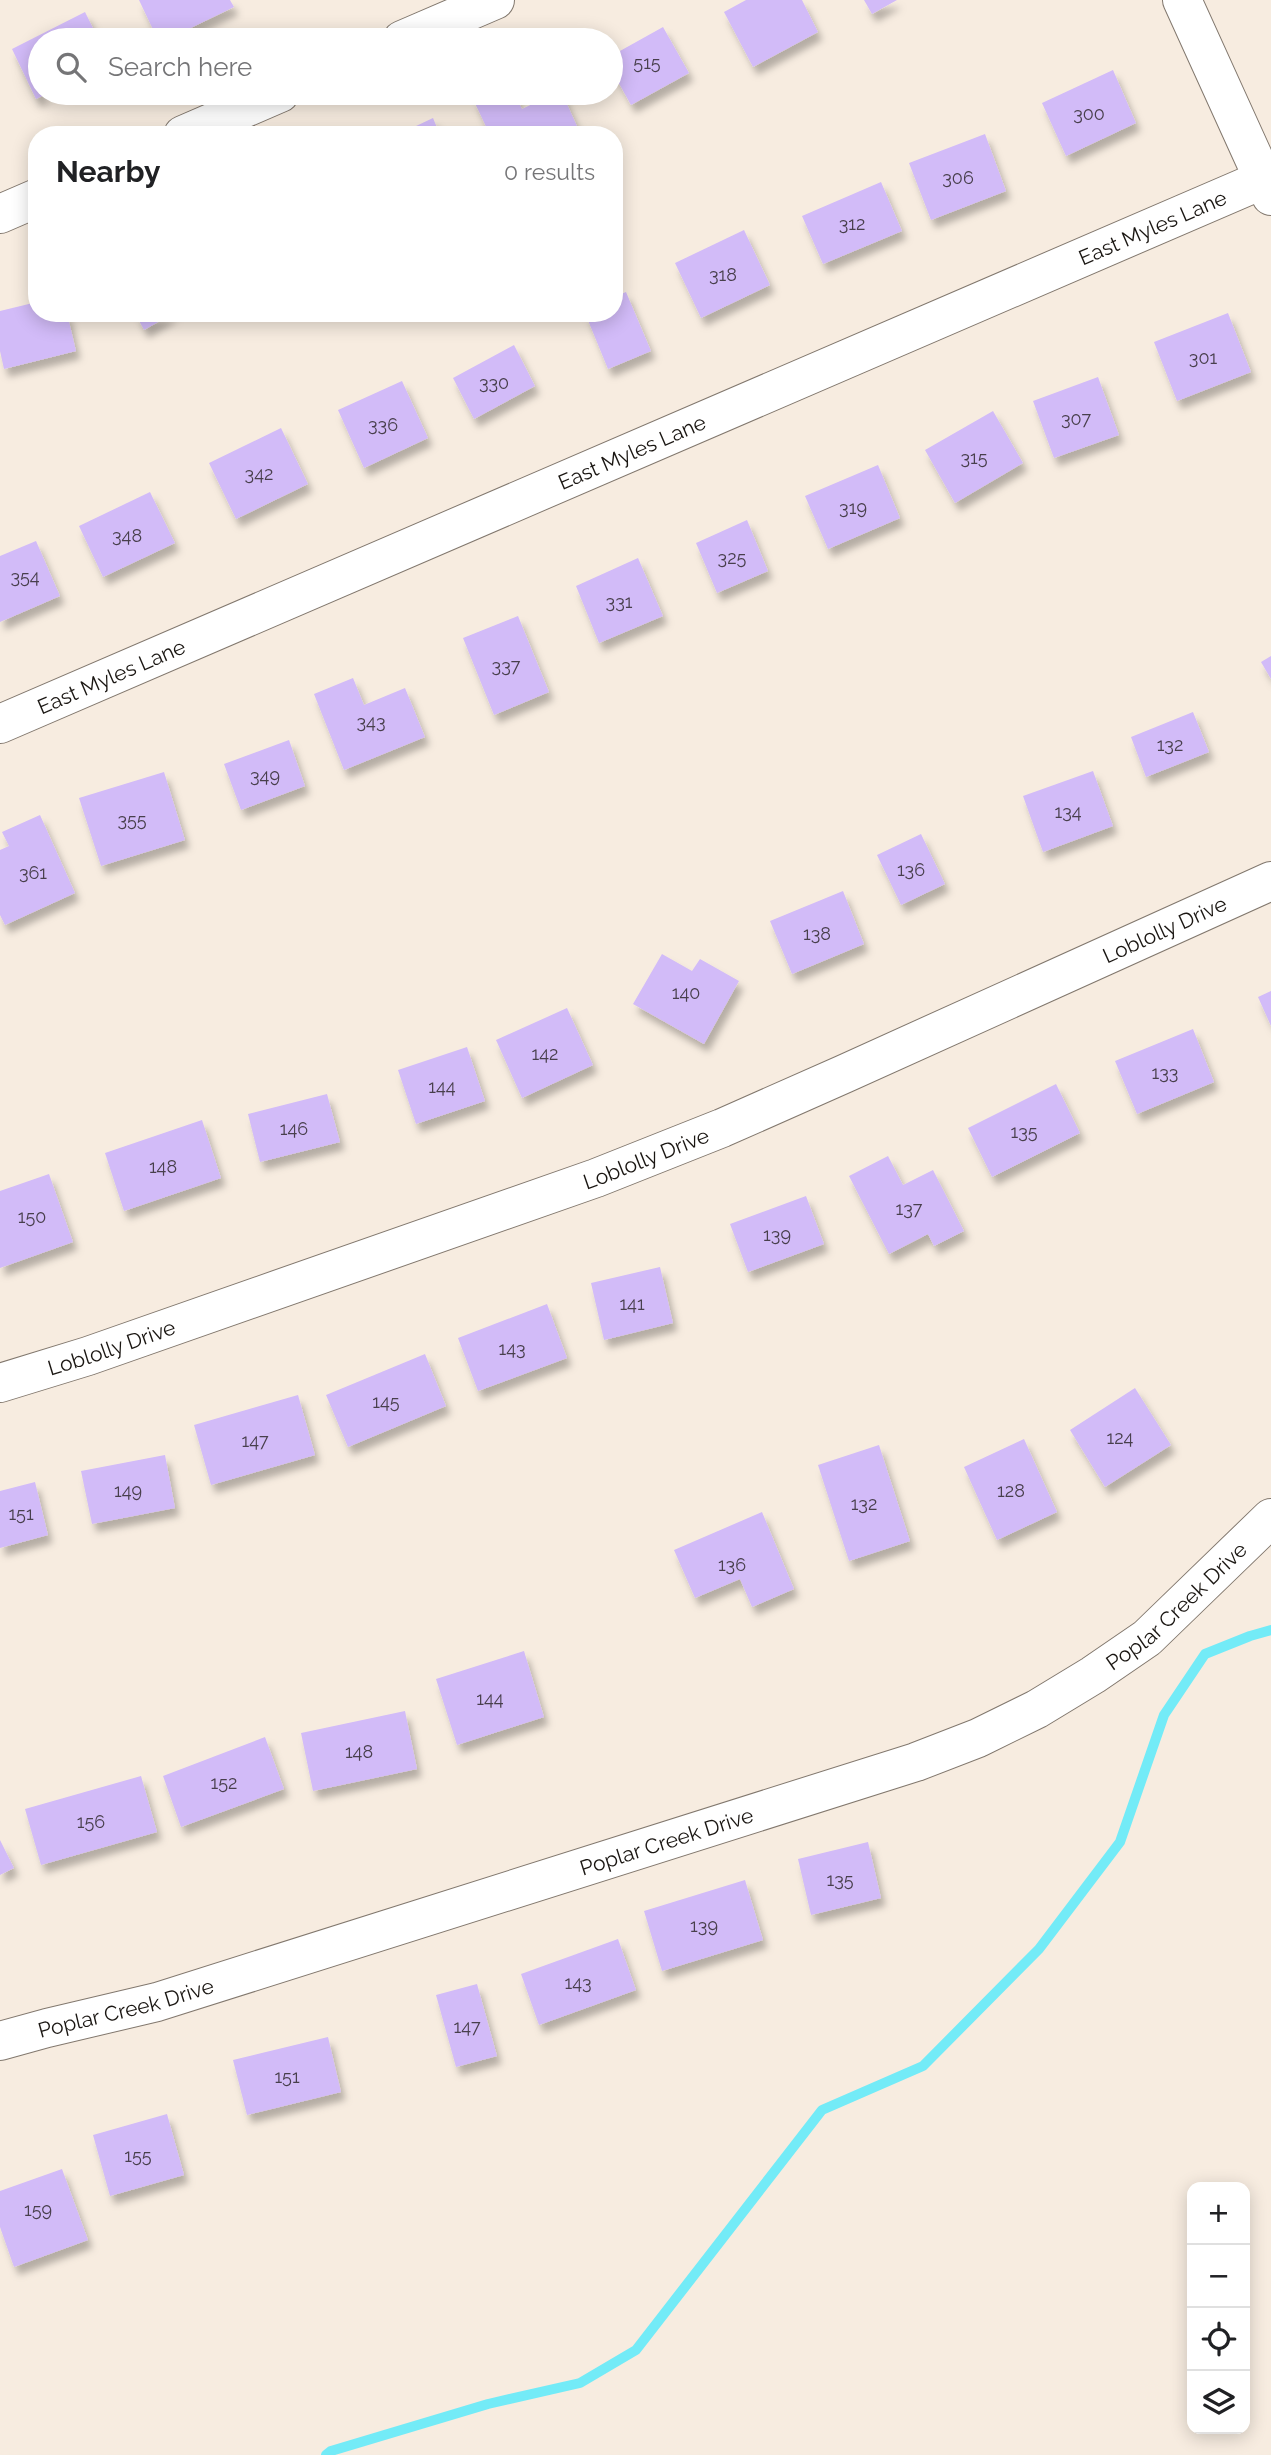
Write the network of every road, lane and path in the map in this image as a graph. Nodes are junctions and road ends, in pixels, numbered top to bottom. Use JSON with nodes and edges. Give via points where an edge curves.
{"nodes":[{"id":1,"x":495,"y":0,"type":"edge"},
{"id":2,"x":1182,"y":0,"type":"edge"},
{"id":3,"x":430,"y":28,"type":"edge"},
{"id":4,"x":252,"y":105,"type":"edge"},
{"id":5,"x":204,"y":126,"type":"edge"},
{"id":6,"x":1268,"y":184,"type":"edge"},
{"id":7,"x":28,"y":202,"type":"edge"},
{"id":8,"x":0,"y":214,"type":"edge"},
{"id":9,"x":0,"y":724,"type":"edge"},
{"id":10,"x":1271,"y":881,"type":"edge"},
{"id":11,"x":0,"y":1383,"type":"edge"},
{"id":12,"x":1271,"y":1518,"type":"edge"},
{"id":13,"x":0,"y":2041,"type":"edge"}],
"edges":[{"from":1,"to":3,"type":"street"},
{"from":2,"to":6,"type":"street"},
{"from":4,"to":5,"type":"street"},
{"from":6,"to":9,"type":"street","name":"East Myles Lane"},
{"from":7,"to":8,"type":"street"},
{"from":10,"to":11,"type":"street","name":"Loblolly Drive","via":[[820,1085],[609,1173]]},
{"from":12,"to":13,"type":"street","name":"Poplar Creek Drive","via":[[1147,1638],[1037,1709],[978,1738],[916,1762],[157,2002]]}]}
